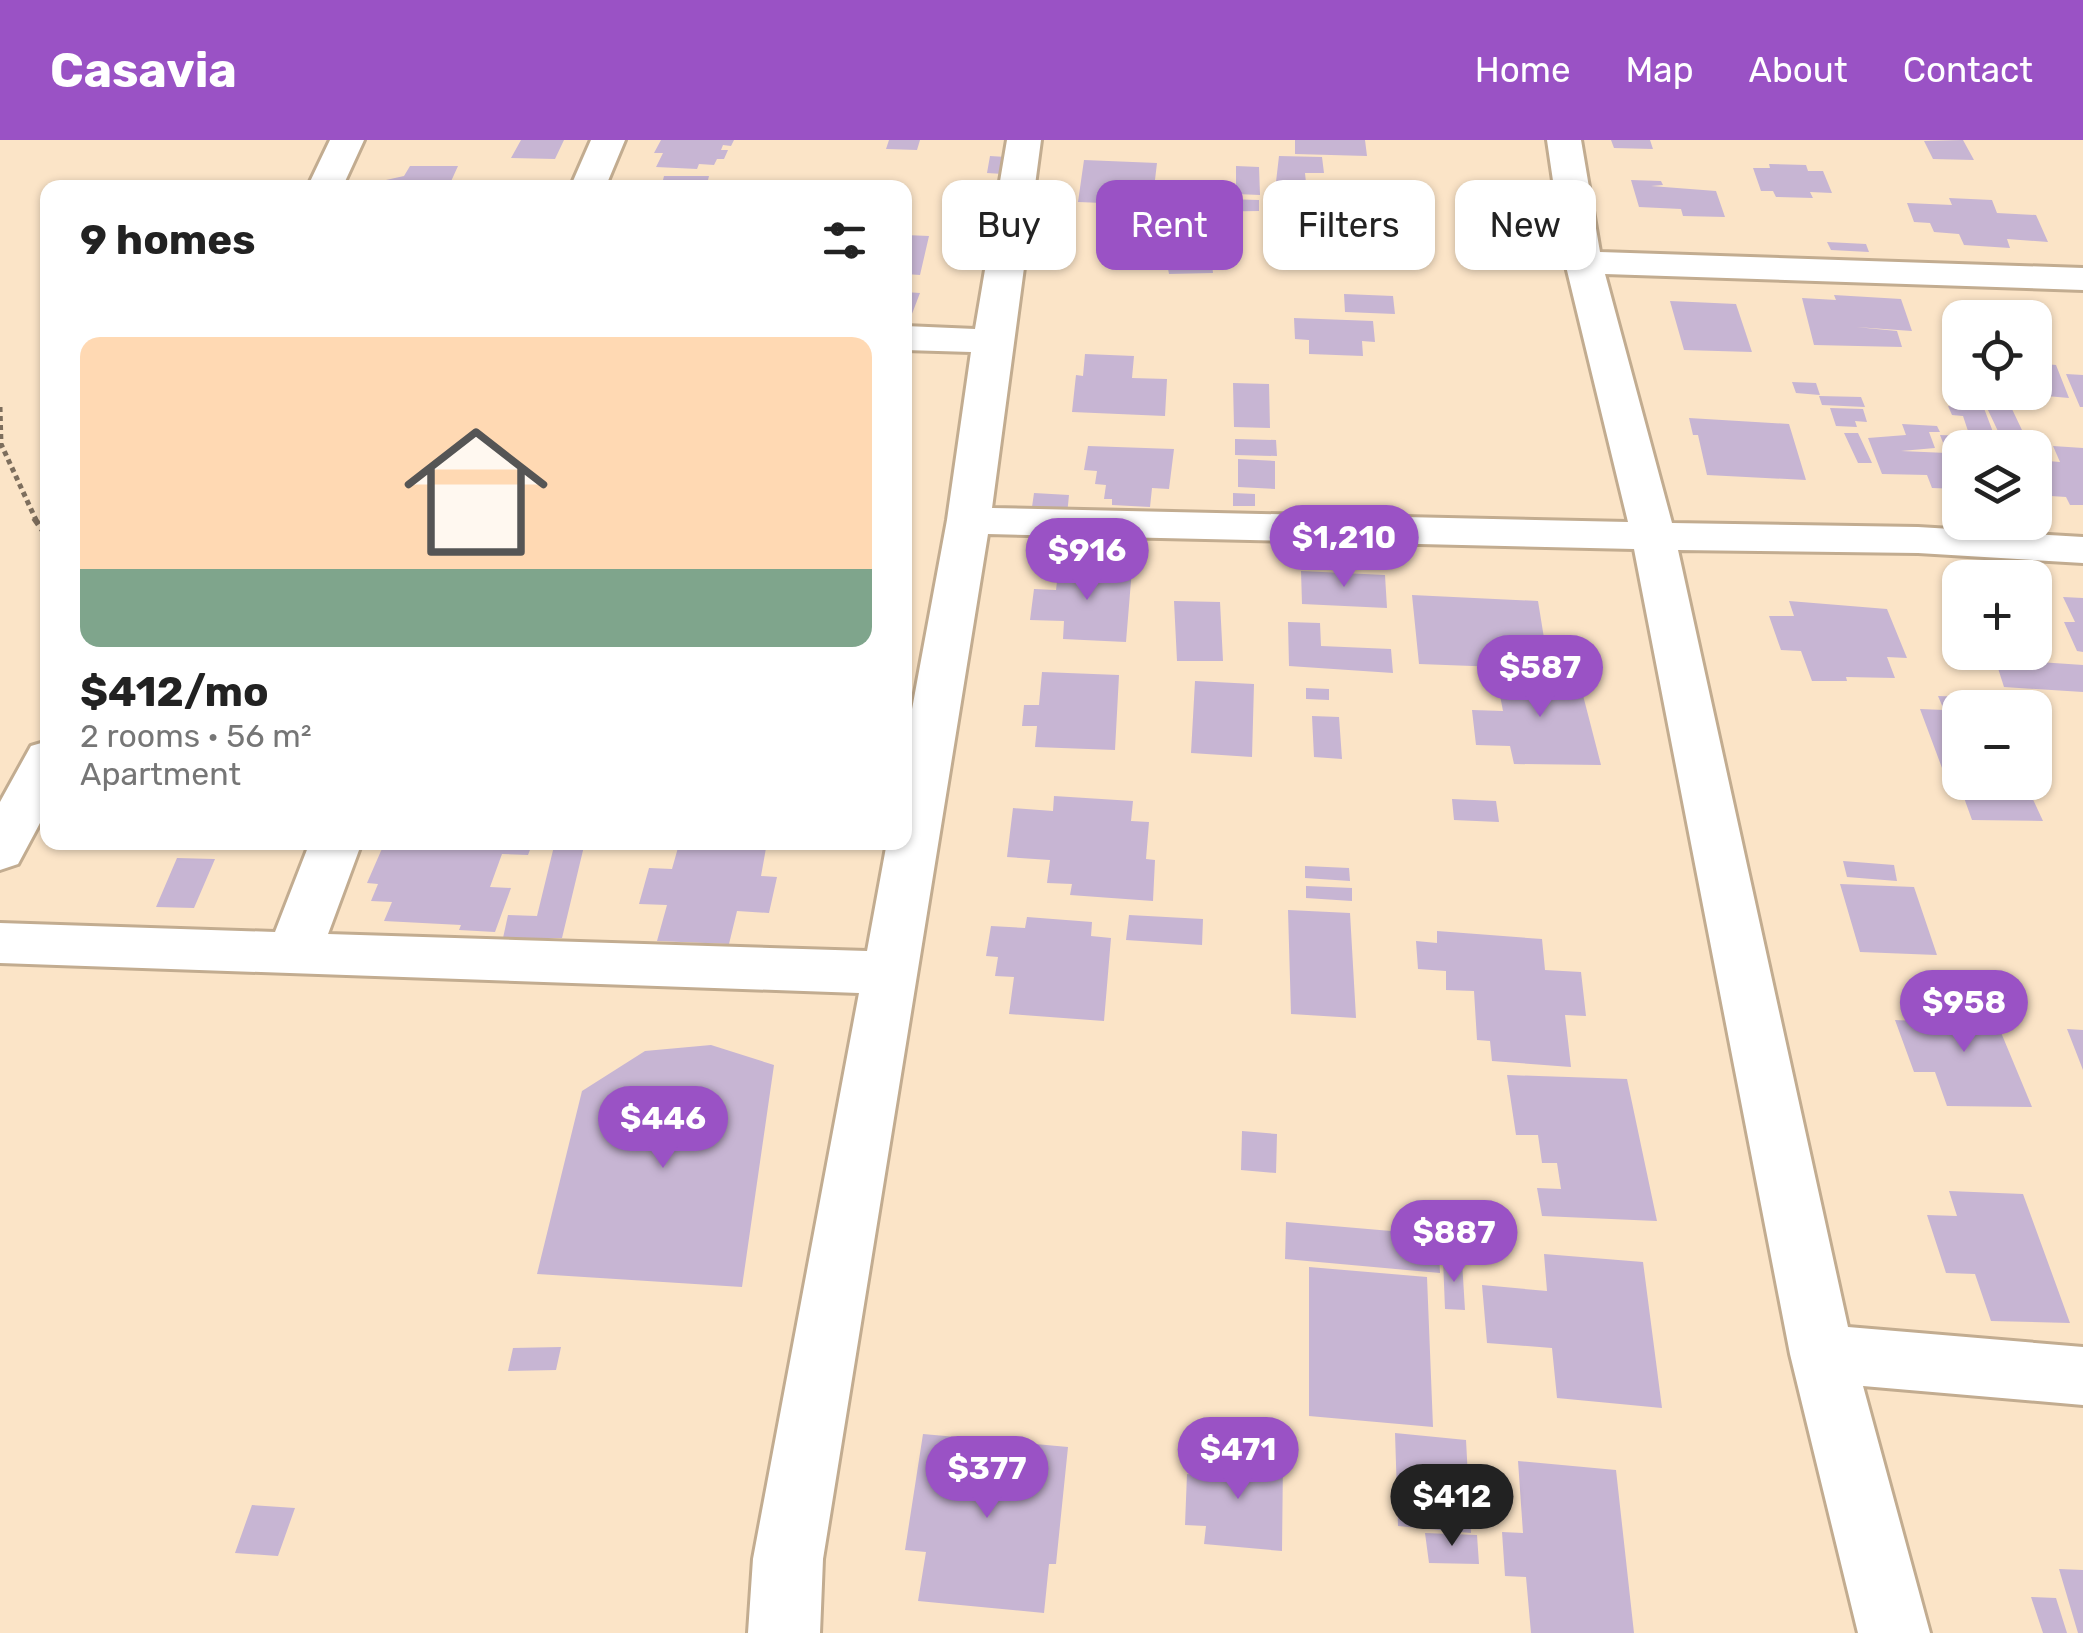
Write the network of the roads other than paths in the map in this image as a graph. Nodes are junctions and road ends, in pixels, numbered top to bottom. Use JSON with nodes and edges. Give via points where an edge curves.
{"nodes":[{"id":1,"x":347,"y":140,"type":"edge"},
{"id":2,"x":608,"y":140,"type":"edge"},
{"id":3,"x":1024,"y":140,"type":"edge"},
{"id":4,"x":1564,"y":140,"type":"edge"},
{"id":5,"x":328,"y":180,"type":"edge"},
{"id":6,"x":590,"y":180,"type":"edge"},
{"id":7,"x":1570,"y":180,"type":"edge"},
{"id":8,"x":1596,"y":262,"type":"edge"},
{"id":9,"x":1585,"y":270,"type":"edge"},
{"id":10,"x":2083,"y":278,"type":"edge"},
{"id":11,"x":912,"y":338,"type":"edge"},
{"id":12,"x":992,"y":341,"type":"junction"},
{"id":13,"x":969,"y":520,"type":"junction"},
{"id":14,"x":1652,"y":534,"type":"junction"},
{"id":15,"x":2083,"y":550,"type":"edge"},
{"id":16,"x":40,"y":774,"type":"edge"},
{"id":17,"x":912,"y":847,"type":"edge"},
{"id":18,"x":333,"y":850,"type":"edge"},
{"id":19,"x":911,"y":850,"type":"edge"},
{"id":20,"x":0,"y":851,"type":"edge"},
{"id":21,"x":0,"y":943,"type":"edge"},
{"id":22,"x":293,"y":954,"type":"junction"},
{"id":23,"x":890,"y":973,"type":"junction"},
{"id":24,"x":1822,"y":1354,"type":"junction"},
{"id":25,"x":2083,"y":1376,"type":"edge"},
{"id":26,"x":784,"y":1633,"type":"edge"},
{"id":27,"x":1894,"y":1633,"type":"edge"}],
"edges":[{"from":1,"to":5,"type":"street"},
{"from":2,"to":6,"type":"street"},
{"from":3,"to":12,"type":"street"},
{"from":4,"to":7,"type":"street"},
{"from":8,"to":10,"type":"street"},
{"from":9,"to":14,"type":"street"},
{"from":11,"to":12,"type":"street"},
{"from":12,"to":13,"type":"street"},
{"from":13,"to":14,"type":"street"},
{"from":13,"to":17,"type":"street"},
{"from":14,"to":15,"type":"street"},
{"from":14,"to":24,"type":"street"},
{"from":16,"to":20,"type":"street"},
{"from":18,"to":22,"type":"street"},
{"from":19,"to":23,"type":"street"},
{"from":21,"to":22,"type":"street"},
{"from":22,"to":23,"type":"street"},
{"from":23,"to":26,"type":"street","via":[[788,1559]]},
{"from":24,"to":25,"type":"street"},
{"from":24,"to":27,"type":"street"}]}
